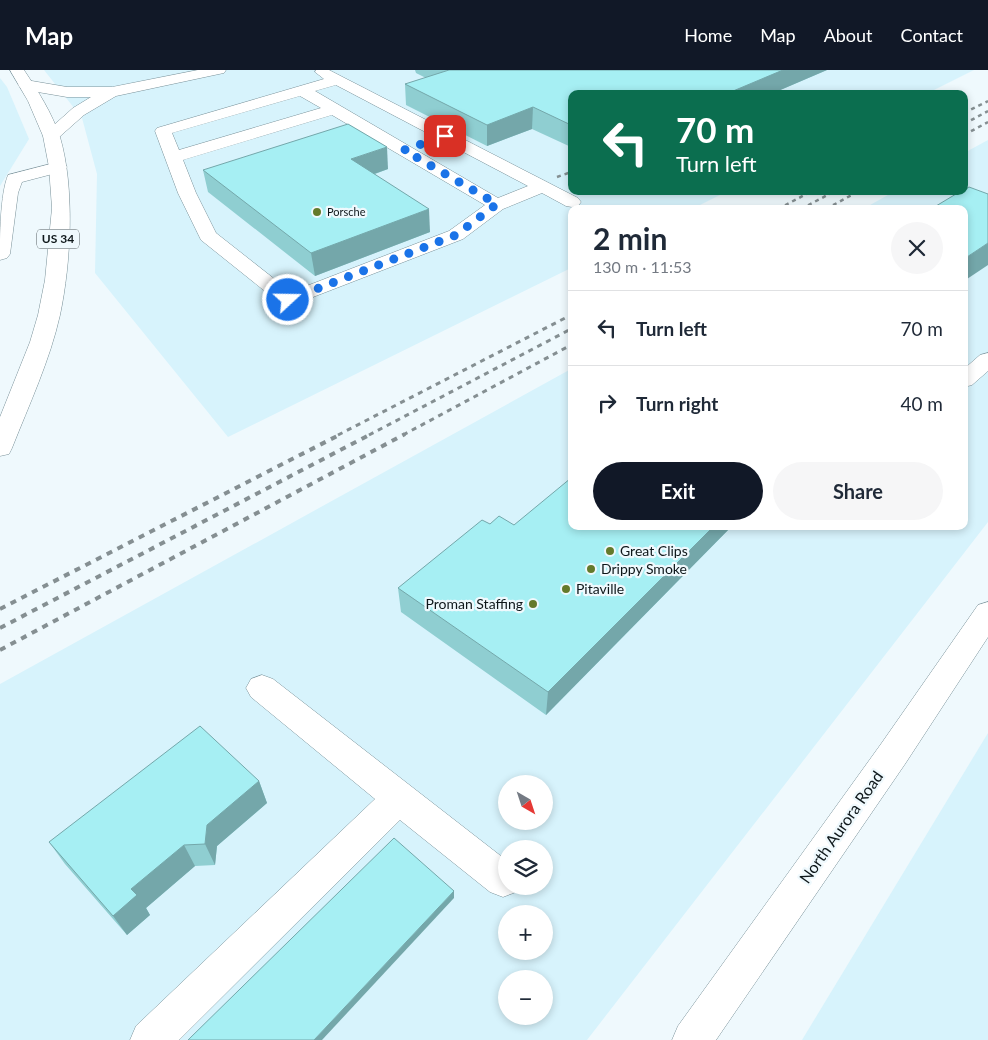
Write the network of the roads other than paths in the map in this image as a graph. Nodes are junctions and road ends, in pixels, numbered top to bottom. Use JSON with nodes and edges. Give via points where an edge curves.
{"nodes":[{"id":1,"x":16,"y":70,"type":"edge"},
{"id":2,"x":219,"y":70,"type":"edge"},
{"id":3,"x":318,"y":70,"type":"edge"},
{"id":4,"x":337,"y":80,"type":"junction"},
{"id":5,"x":26,"y":85,"type":"junction"},
{"id":6,"x":303,"y":91,"type":"junction"},
{"id":7,"x":112,"y":92,"type":"junction"},
{"id":8,"x":334,"y":109,"type":"junction"},
{"id":9,"x":367,"y":128,"type":"junction"},
{"id":10,"x":349,"y":134,"type":"edge"},
{"id":11,"x":51,"y":136,"type":"junction"},
{"id":12,"x":445,"y":136,"type":"junction"},
{"id":13,"x":404,"y":150,"type":"junction"},
{"id":14,"x":173,"y":157,"type":"junction"},
{"id":15,"x":58,"y":167,"type":"junction"},
{"id":16,"x":203,"y":181,"type":"edge"},
{"id":17,"x":185,"y":187,"type":"junction"},
{"id":18,"x":542,"y":187,"type":"junction"},
{"id":19,"x":572,"y":202,"type":"dead end"},
{"id":20,"x":497,"y":204,"type":"junction"},
{"id":21,"x":0,"y":254,"type":"edge"},
{"id":22,"x":988,"y":360,"type":"edge"},
{"id":23,"x":968,"y":377,"type":"edge"},
{"id":24,"x":0,"y":448,"type":"edge"},
{"id":25,"x":988,"y":613,"type":"edge"},
{"id":26,"x":262,"y":688,"type":"dead end"},
{"id":27,"x":400,"y":798,"type":"junction"},
{"id":28,"x":498,"y":876,"type":"edge"},
{"id":29,"x":150,"y":1040,"type":"edge"},
{"id":30,"x":692,"y":1040,"type":"edge"}],
"edges":[{"from":1,"to":5,"type":"main road","number":"US 34"},
{"from":2,"to":7,"type":"main road"},
{"from":3,"to":4,"type":"main road"},
{"from":4,"to":6,"type":"main road"},
{"from":4,"to":12,"type":"main road"},
{"from":5,"to":7,"type":"main road","via":[[66,92]]},
{"from":5,"to":11,"type":"main road","number":"US 34"},
{"from":6,"to":8,"type":"main road"},
{"from":6,"to":14,"type":"main road","via":[[163,131]]},
{"from":7,"to":11,"type":"main road","via":[[77,111]]},
{"from":8,"to":9,"type":"main road"},
{"from":8,"to":14,"type":"main road"},
{"from":9,"to":10,"type":"main road"},
{"from":9,"to":13,"type":"main road"},
{"from":11,"to":15,"type":"main road","number":"US 34"},
{"from":12,"to":13,"type":"main road"},
{"from":12,"to":18,"type":"main road"},
{"from":13,"to":20,"type":"main road"},
{"from":14,"to":17,"type":"main road"},
{"from":15,"to":21,"type":"main road","via":[[14,179],[9,192]]},
{"from":15,"to":24,"type":"main road","number":"US 34","via":[[58,249],[49,315]]},
{"from":16,"to":17,"type":"main road"},
{"from":17,"to":20,"type":"main road","via":[[208,236],[288,300],[456,235]]},
{"from":18,"to":19,"type":"main road"},
{"from":18,"to":20,"type":"main road"},
{"from":22,"to":23,"type":"main road"},
{"from":25,"to":30,"type":"main road","name":"North Aurora Road"},
{"from":26,"to":27,"type":"main road"},
{"from":27,"to":28,"type":"main road"},
{"from":27,"to":29,"type":"main road"}]}
